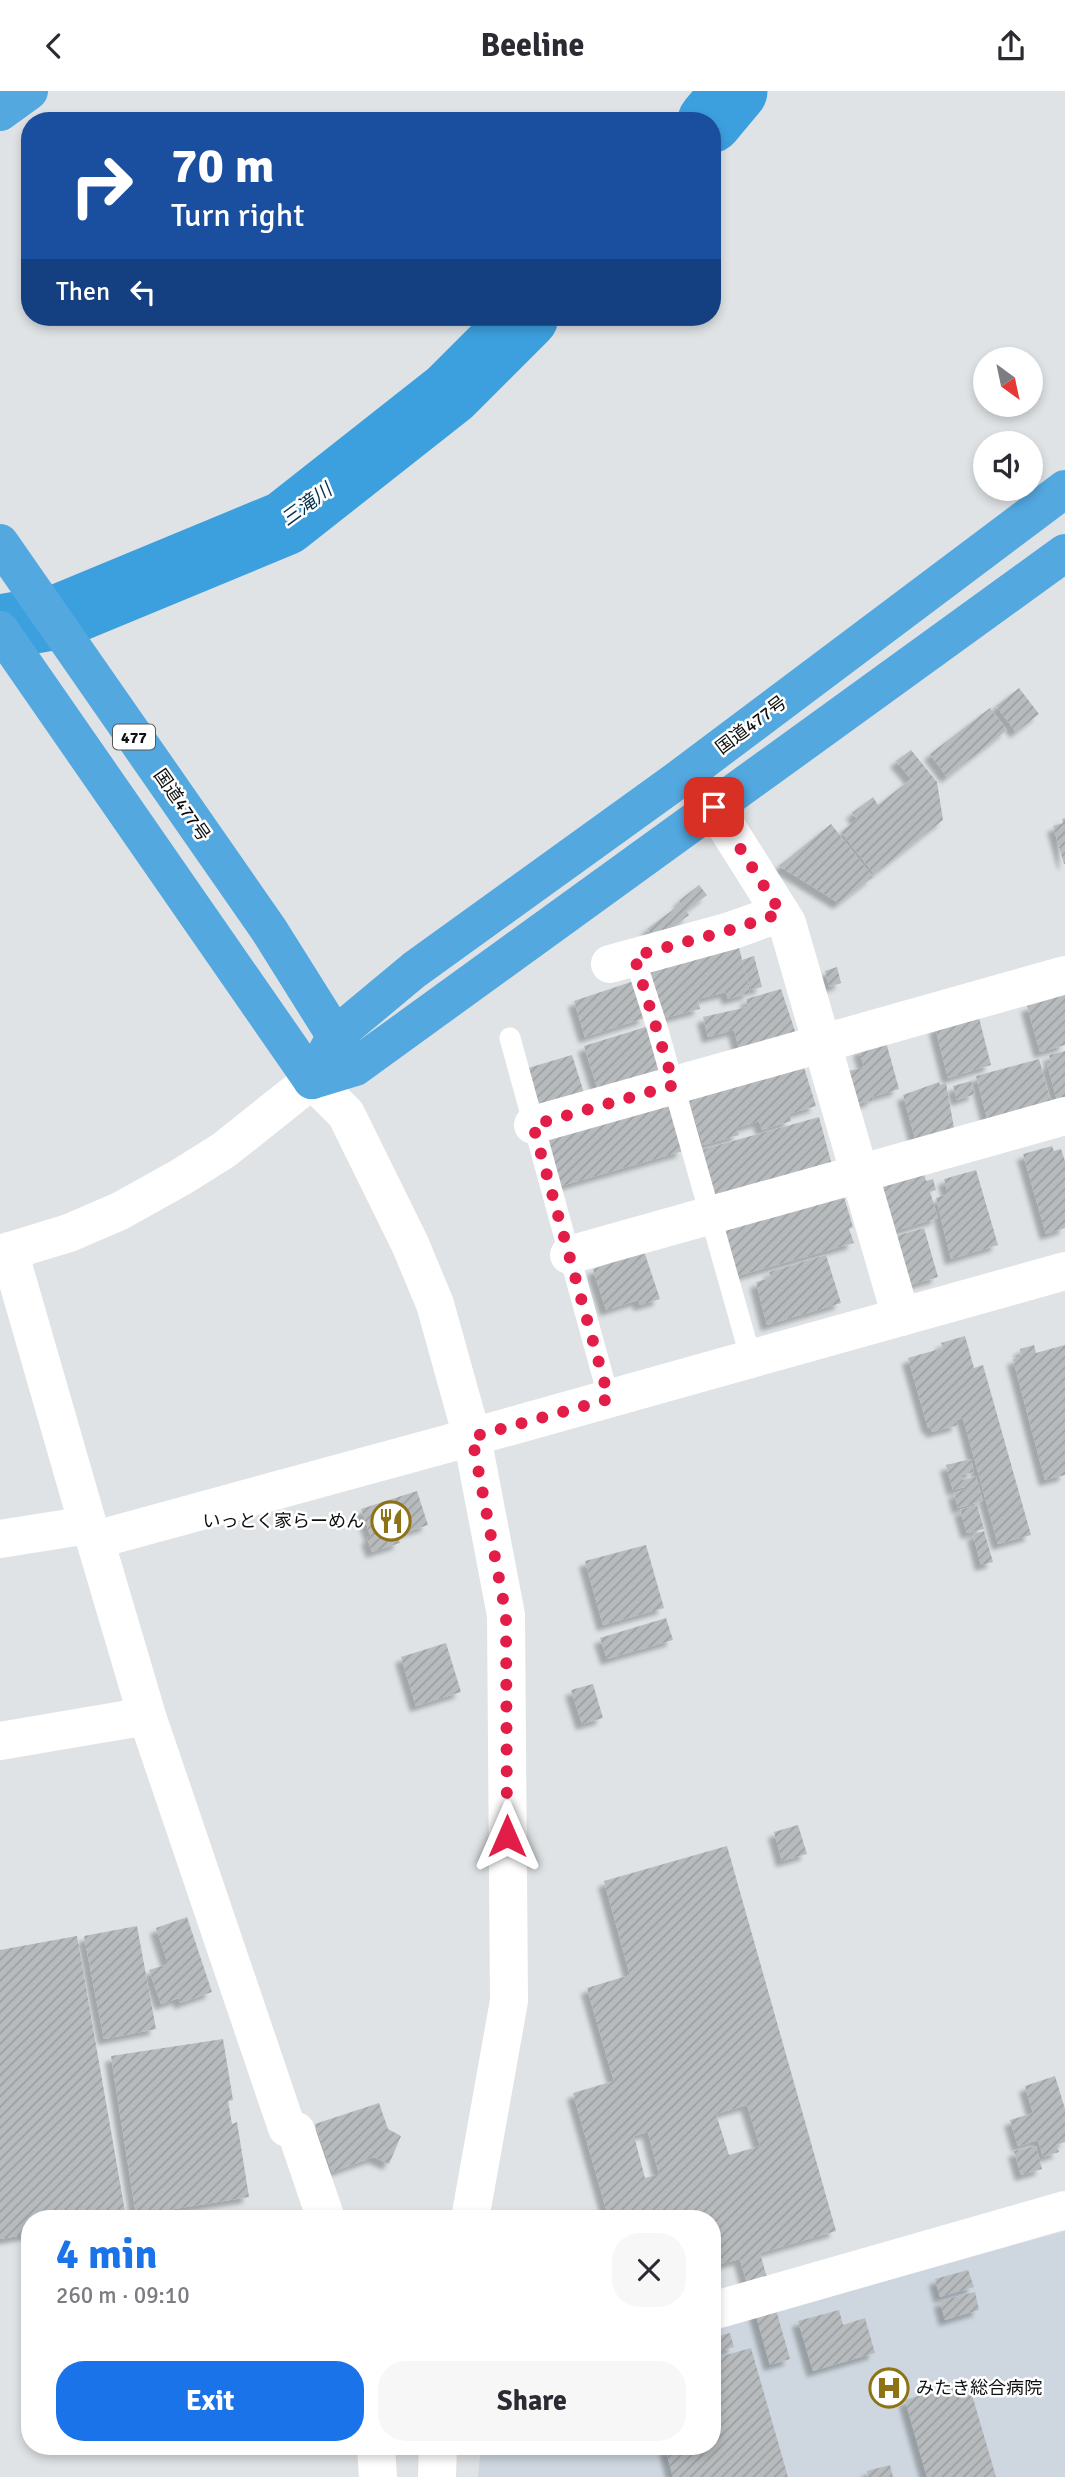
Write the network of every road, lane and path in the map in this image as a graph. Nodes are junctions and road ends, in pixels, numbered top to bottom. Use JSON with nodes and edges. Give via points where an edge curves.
{"nodes":[{"id":1,"x":29,"y":91,"type":"edge"},
{"id":2,"x":0,"y":112,"type":"edge"},
{"id":3,"x":1065,"y":489,"type":"edge"},
{"id":4,"x":1065,"y":515,"type":"edge"},
{"id":5,"x":0,"y":544,"type":"edge"},
{"id":6,"x":1065,"y":553,"type":"edge"},
{"id":7,"x":0,"y":630,"type":"edge"},
{"id":8,"x":864,"y":641,"type":"junction"},
{"id":9,"x":714,"y":807,"type":"junction"},
{"id":10,"x":781,"y":913,"type":"junction"},
{"id":11,"x":622,"y":960,"type":"joint"},
{"id":12,"x":1065,"y":975,"type":"edge"},
{"id":13,"x":510,"y":1038,"type":"dead end"},
{"id":14,"x":822,"y":1044,"type":"junction"},
{"id":15,"x":345,"y":1051,"type":"junction"},
{"id":16,"x":312,"y":1080,"type":"junction"},
{"id":17,"x":674,"y":1085,"type":"junction"},
{"id":18,"x":346,"y":1114,"type":"junction"},
{"id":19,"x":1065,"y":1116,"type":"edge"},
{"id":20,"x":533,"y":1125,"type":"junction"},
{"id":21,"x":860,"y":1174,"type":"junction"},
{"id":22,"x":710,"y":1216,"type":"junction"},
{"id":23,"x":5,"y":1252,"type":"edge"},
{"id":24,"x":569,"y":1255,"type":"junction"},
{"id":25,"x":1065,"y":1271,"type":"edge"},
{"id":26,"x":901,"y":1317,"type":"junction"},
{"id":27,"x":751,"y":1359,"type":"junction"},
{"id":28,"x":609,"y":1399,"type":"junction"},
{"id":29,"x":472,"y":1437,"type":"junction"},
{"id":30,"x":91,"y":1533,"type":"junction"},
{"id":31,"x":0,"y":1539,"type":"edge"},
{"id":32,"x":147,"y":1716,"type":"junction"},
{"id":33,"x":0,"y":1741,"type":"edge"},
{"id":34,"x":323,"y":2210,"type":"edge"},
{"id":35,"x":472,"y":2210,"type":"edge"},
{"id":36,"x":1065,"y":2210,"type":"edge"},
{"id":37,"x":721,"y":2308,"type":"edge"},
{"id":38,"x":377,"y":2455,"type":"edge"},
{"id":39,"x":438,"y":2455,"type":"edge"},
{"id":40,"x":378,"y":2477,"type":"edge"},
{"id":41,"x":437,"y":2477,"type":"edge"}],
"edges":[{"from":1,"to":2,"type":"highway"},
{"from":3,"to":8,"type":"highway","name":"国道477号"},
{"from":4,"to":8,"type":"highway","via":[[1043,533]]},
{"from":5,"to":15,"type":"highway","name":"国道477号","number":"477","via":[[269,930]]},
{"from":6,"to":9,"type":"highway","name":"国道477号"},
{"from":7,"to":16,"type":"highway","number":"477"},
{"from":8,"to":15,"type":"highway","name":"国道477号","via":[[414,970]]},
{"from":9,"to":10,"type":"street"},
{"from":9,"to":15,"type":"highway","name":"国道477号"},
{"from":10,"to":11,"type":"street"},
{"from":10,"to":14,"type":"street"},
{"from":11,"to":17,"type":"lane"},
{"from":12,"to":14,"type":"street"},
{"from":13,"to":20,"type":"lane"},
{"from":14,"to":17,"type":"street"},
{"from":14,"to":21,"type":"street"},
{"from":15,"to":16,"type":"highway","name":"国道477号"},
{"from":15,"to":18,"type":"street"},
{"from":16,"to":18,"type":"street"},
{"from":16,"to":23,"type":"street","via":[[224,1150],[181,1177],[69,1233]]},
{"from":17,"to":20,"type":"street"},
{"from":17,"to":22,"type":"lane"},
{"from":18,"to":29,"type":"street","via":[[435,1304]]},
{"from":19,"to":21,"type":"street"},
{"from":20,"to":24,"type":"lane"},
{"from":21,"to":22,"type":"street"},
{"from":21,"to":26,"type":"street"},
{"from":22,"to":24,"type":"street"},
{"from":22,"to":27,"type":"lane"},
{"from":23,"to":30,"type":"street"},
{"from":24,"to":28,"type":"lane"},
{"from":25,"to":26,"type":"street"},
{"from":26,"to":27,"type":"street"},
{"from":27,"to":28,"type":"street"},
{"from":28,"to":29,"type":"street"},
{"from":29,"to":30,"type":"street"},
{"from":29,"to":35,"type":"street","via":[[506,1615],[509,2001]]},
{"from":30,"to":31,"type":"street"},
{"from":30,"to":32,"type":"street"},
{"from":32,"to":33,"type":"street"},
{"from":32,"to":34,"type":"street","via":[[287,2128],[296,2131]]},
{"from":36,"to":37,"type":"street"},
{"from":38,"to":40,"type":"street"},
{"from":39,"to":41,"type":"street"}]}
